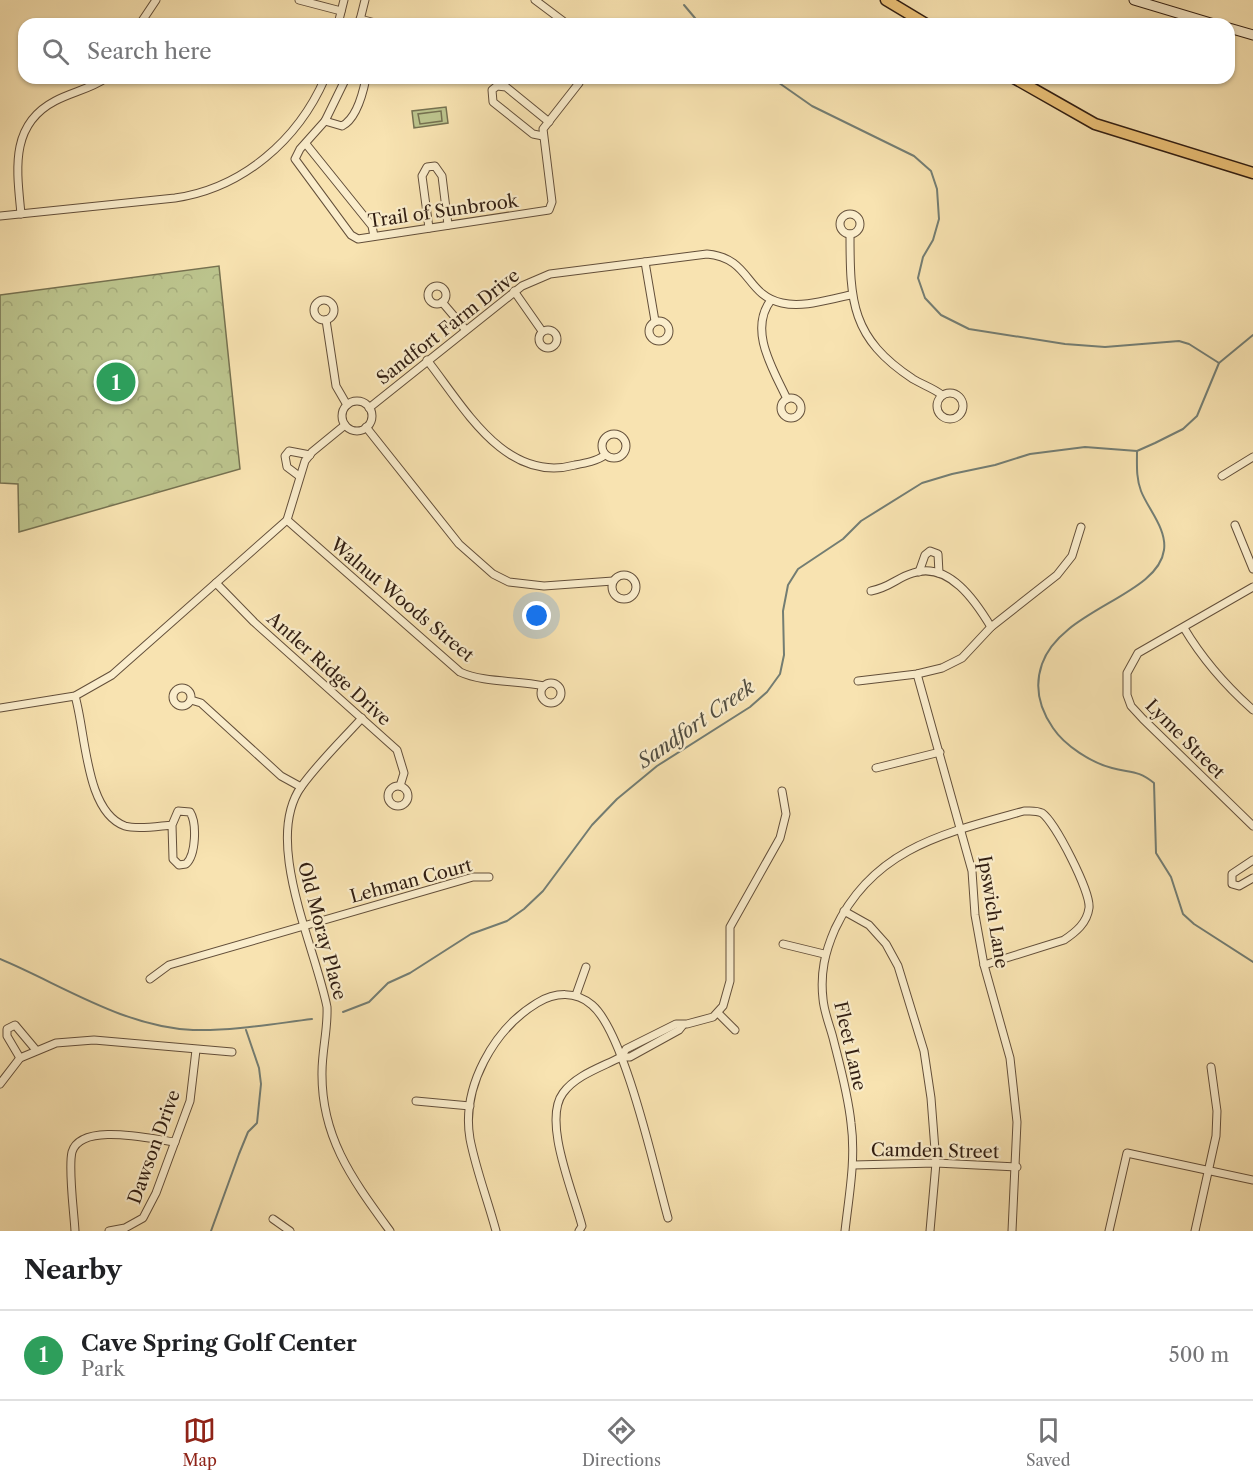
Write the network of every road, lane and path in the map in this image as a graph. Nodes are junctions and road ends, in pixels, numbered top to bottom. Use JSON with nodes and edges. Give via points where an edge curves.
{"nodes":[{"id":1,"x":156,"y":0,"type":"edge"},
{"id":2,"x":299,"y":0,"type":"edge"},
{"id":3,"x":344,"y":0,"type":"edge"},
{"id":4,"x":365,"y":0,"type":"edge"},
{"id":5,"x":535,"y":0,"type":"edge"},
{"id":6,"x":886,"y":0,"type":"edge"},
{"id":7,"x":1134,"y":0,"type":"edge"},
{"id":8,"x":341,"y":11,"type":"junction"},
{"id":9,"x":144,"y":18,"type":"edge"},
{"id":10,"x":339,"y":18,"type":"edge"},
{"id":11,"x":360,"y":18,"type":"edge"},
{"id":12,"x":559,"y":18,"type":"edge"},
{"id":13,"x":916,"y":18,"type":"edge"},
{"id":14,"x":1194,"y":18,"type":"edge"},
{"id":15,"x":1235,"y":29,"type":"edge"},
{"id":16,"x":1252,"y":32,"type":"edge"},
{"id":17,"x":97,"y":84,"type":"edge"},
{"id":18,"x":322,"y":84,"type":"edge"},
{"id":19,"x":343,"y":84,"type":"edge"},
{"id":20,"x":364,"y":84,"type":"edge"},
{"id":21,"x":578,"y":84,"type":"edge"},
{"id":22,"x":1025,"y":84,"type":"edge"},
{"id":23,"x":325,"y":121,"type":"junction"},
{"id":24,"x":549,"y":122,"type":"junction"},
{"id":25,"x":543,"y":136,"type":"junction"},
{"id":26,"x":306,"y":144,"type":"junction"},
{"id":27,"x":1253,"y":173,"type":"edge"},
{"id":28,"x":21,"y":214,"type":"junction"},
{"id":29,"x":0,"y":216,"type":"edge"},
{"id":30,"x":448,"y":225,"type":"junction"},
{"id":31,"x":429,"y":228,"type":"junction"},
{"id":32,"x":850,"y":234,"type":"dead end"},
{"id":33,"x":374,"y":236,"type":"junction"},
{"id":34,"x":645,"y":262,"type":"junction"},
{"id":35,"x":514,"y":291,"type":"junction"},
{"id":36,"x":851,"y":295,"type":"junction"},
{"id":37,"x":771,"y":300,"type":"junction"},
{"id":38,"x":442,"y":302,"type":"dead end"},
{"id":39,"x":326,"y":320,"type":"dead end"},
{"id":40,"x":655,"y":321,"type":"dead end"},
{"id":41,"x":465,"y":329,"type":"junction"},
{"id":42,"x":542,"y":331,"type":"dead end"},
{"id":43,"x":427,"y":360,"type":"junction"},
{"id":44,"x":942,"y":395,"type":"dead end"},
{"id":45,"x":787,"y":399,"type":"dead end"},
{"id":46,"x":347,"y":405,"type":"junction"},
{"id":47,"x":369,"y":408,"type":"junction"},
{"id":48,"x":345,"y":425,"type":"junction"},
{"id":49,"x":366,"y":427,"type":"junction"},
{"id":50,"x":310,"y":455,"type":"junction"},
{"id":51,"x":606,"y":455,"type":"dead end"},
{"id":52,"x":1253,"y":457,"type":"edge"},
{"id":53,"x":299,"y":476,"type":"junction"},
{"id":54,"x":1222,"y":476,"type":"dead end"},
{"id":55,"x":287,"y":520,"type":"junction"},
{"id":56,"x":1235,"y":525,"type":"dead end"},
{"id":57,"x":1082,"y":526,"type":"dead end"},
{"id":58,"x":1253,"y":569,"type":"edge"},
{"id":59,"x":919,"y":572,"type":"junction"},
{"id":60,"x":939,"y":573,"type":"junction"},
{"id":61,"x":613,"y":581,"type":"dead end"},
{"id":62,"x":216,"y":583,"type":"junction"},
{"id":63,"x":1253,"y":587,"type":"edge"},
{"id":64,"x":871,"y":591,"type":"dead end"},
{"id":65,"x":991,"y":627,"type":"junction"},
{"id":66,"x":1184,"y":628,"type":"junction"},
{"id":67,"x":917,"y":674,"type":"junction"},
{"id":68,"x":858,"y":681,"type":"dead end"},
{"id":69,"x":544,"y":686,"type":"dead end"},
{"id":70,"x":75,"y":696,"type":"junction"},
{"id":71,"x":191,"y":699,"type":"dead end"},
{"id":72,"x":0,"y":708,"type":"edge"},
{"id":73,"x":1253,"y":710,"type":"edge"},
{"id":74,"x":362,"y":718,"type":"junction"},
{"id":75,"x":940,"y":752,"type":"junction"},
{"id":76,"x":876,"y":768,"type":"dead end"},
{"id":77,"x":400,"y":786,"type":"dead end"},
{"id":78,"x":301,"y":787,"type":"junction"},
{"id":79,"x":782,"y":790,"type":"dead end"},
{"id":80,"x":172,"y":825,"type":"junction"},
{"id":81,"x":1253,"y":826,"type":"edge"},
{"id":82,"x":962,"y":831,"type":"junction"},
{"id":83,"x":1253,"y":860,"type":"edge"},
{"id":84,"x":489,"y":877,"type":"dead end"},
{"id":85,"x":1253,"y":878,"type":"edge"},
{"id":86,"x":844,"y":911,"type":"junction"},
{"id":87,"x":306,"y":925,"type":"junction"},
{"id":88,"x":783,"y":944,"type":"dead end"},
{"id":89,"x":824,"y":954,"type":"junction"},
{"id":90,"x":984,"y":965,"type":"junction"},
{"id":91,"x":586,"y":967,"type":"dead end"},
{"id":92,"x":150,"y":979,"type":"dead end"},
{"id":93,"x":576,"y":995,"type":"junction"},
{"id":94,"x":718,"y":1013,"type":"junction"},
{"id":95,"x":735,"y":1030,"type":"dead end"},
{"id":96,"x":36,"y":1050,"type":"junction"},
{"id":97,"x":196,"y":1050,"type":"junction"},
{"id":98,"x":232,"y":1052,"type":"dead end"},
{"id":99,"x":621,"y":1057,"type":"junction"},
{"id":100,"x":20,"y":1058,"type":"junction"},
{"id":101,"x":1211,"y":1067,"type":"dead end"},
{"id":102,"x":0,"y":1084,"type":"edge"},
{"id":103,"x":416,"y":1101,"type":"dead end"},
{"id":104,"x":470,"y":1106,"type":"junction"},
{"id":105,"x":175,"y":1142,"type":"junction"},
{"id":106,"x":936,"y":1163,"type":"junction"},
{"id":107,"x":853,"y":1165,"type":"junction"},
{"id":108,"x":1017,"y":1167,"type":"junction"},
{"id":109,"x":1209,"y":1172,"type":"junction"},
{"id":110,"x":1253,"y":1180,"type":"edge"},
{"id":111,"x":668,"y":1218,"type":"dead end"},
{"id":112,"x":273,"y":1219,"type":"dead end"},
{"id":113,"x":581,"y":1229,"type":"edge"},
{"id":114,"x":75,"y":1231,"type":"edge"},
{"id":115,"x":109,"y":1231,"type":"edge"},
{"id":116,"x":290,"y":1231,"type":"edge"},
{"id":117,"x":390,"y":1231,"type":"edge"},
{"id":118,"x":496,"y":1231,"type":"edge"},
{"id":119,"x":590,"y":1231,"type":"edge"},
{"id":120,"x":845,"y":1231,"type":"edge"},
{"id":121,"x":930,"y":1231,"type":"edge"},
{"id":122,"x":1012,"y":1231,"type":"edge"},
{"id":123,"x":1109,"y":1231,"type":"edge"},
{"id":124,"x":1195,"y":1231,"type":"edge"}],
"edges":[{"from":1,"to":9,"type":"street"},
{"from":2,"to":8,"type":"street"},
{"from":3,"to":8,"type":"street"},
{"from":4,"to":11,"type":"street"},
{"from":5,"to":12,"type":"street"},
{"from":6,"to":13,"type":"main road"},
{"from":7,"to":14,"type":"street"},
{"from":8,"to":10,"type":"street"},
{"from":15,"to":16,"type":"street"},
{"from":17,"to":28,"type":"street","via":[[49,104],[26,129],[16,159]]},
{"from":18,"to":28,"type":"street","via":[[295,131],[262,160],[219,185],[191,196]]},
{"from":19,"to":23,"type":"street","name":"Trail of Sunbrook"},
{"from":20,"to":23,"type":"street","via":[[348,123],[342,126]]},
{"from":21,"to":24,"type":"street","name":"Trail of Sunbrook"},
{"from":22,"to":27,"type":"main road","via":[[1095,124]]},
{"from":23,"to":26,"type":"street","name":"Trail of Sunbrook"},
{"from":24,"to":25,"type":"street","name":"Trail of Sunbrook"},
{"from":24,"to":25,"type":"street","via":[[506,87],[492,90],[494,102],[533,134]]},
{"from":25,"to":30,"type":"street","name":"Trail of Sunbrook","via":[[551,209]]},
{"from":26,"to":33,"type":"street","via":[[372,226]]},
{"from":26,"to":33,"type":"street","name":"Trail of Sunbrook","via":[[296,155],[297,164],[351,236]]},
{"from":28,"to":29,"type":"street"},
{"from":30,"to":31,"type":"street","name":"Trail of Sunbrook"},
{"from":30,"to":31,"type":"street","via":[[440,170],[427,167],[422,176]]},
{"from":31,"to":33,"type":"street","name":"Trail of Sunbrook"},
{"from":32,"to":36,"type":"street"},
{"from":34,"to":35,"type":"street","name":"Sandfort Farm Drive","via":[[550,274]]},
{"from":34,"to":37,"type":"street","name":"Sandfort Farm Drive","via":[[718,255],[738,265],[761,294]]},
{"from":34,"to":40,"type":"street"},
{"from":35,"to":41,"type":"street","name":"Sandfort Farm Drive"},
{"from":35,"to":42,"type":"street"},
{"from":36,"to":37,"type":"street","via":[[795,305]]},
{"from":36,"to":44,"type":"street","via":[[861,326],[880,351],[913,379]]},
{"from":37,"to":45,"type":"street","via":[[763,312],[760,333]]},
{"from":38,"to":41,"type":"street"},
{"from":39,"to":46,"type":"street","via":[[336,386]]},
{"from":41,"to":43,"type":"street","name":"Sandfort Farm Drive"},
{"from":43,"to":47,"type":"street","name":"Sandfort Farm Drive"},
{"from":43,"to":51,"type":"street","via":[[498,447],[516,459],[549,469]]},
{"from":46,"to":47,"type":"street","via":[[359,401]]},
{"from":46,"to":48,"type":"street","via":[[342,412]]},
{"from":47,"to":49,"type":"street","via":[[371,420]]},
{"from":48,"to":49,"type":"street","via":[[353,430]]},
{"from":48,"to":50,"type":"street"},
{"from":49,"to":61,"type":"street","via":[[459,544],[493,574],[509,582],[544,586]]},
{"from":50,"to":53,"type":"street"},
{"from":50,"to":53,"type":"street","via":[[295,450],[285,456],[287,467]]},
{"from":52,"to":54,"type":"street"},
{"from":53,"to":55,"type":"street","via":[[294,506]]},
{"from":55,"to":62,"type":"street"},
{"from":55,"to":69,"type":"street","name":"Walnut Woods Street","via":[[460,672]]},
{"from":56,"to":58,"type":"street"},
{"from":57,"to":65,"type":"street","via":[[1072,556],[1057,575]]},
{"from":59,"to":60,"type":"street"},
{"from":59,"to":60,"type":"street","via":[[924,555],[935,551],[940,558]]},
{"from":59,"to":64,"type":"street","via":[[888,588]]},
{"from":60,"to":65,"type":"street","via":[[964,591]]},
{"from":62,"to":70,"type":"street","via":[[112,675]]},
{"from":62,"to":74,"type":"street","name":"Antler Ridge Drive"},
{"from":63,"to":66,"type":"street"},
{"from":65,"to":67,"type":"street","via":[[953,663]]},
{"from":66,"to":73,"type":"street","via":[[1220,680]]},
{"from":66,"to":81,"type":"street","name":"Lyme Street","via":[[1138,653],[1127,674],[1127,695],[1143,719]]},
{"from":67,"to":68,"type":"street"},
{"from":67,"to":75,"type":"street","name":"Ipswich Lane"},
{"from":70,"to":72,"type":"street"},
{"from":70,"to":80,"type":"street","via":[[99,804],[126,827]]},
{"from":71,"to":78,"type":"street","via":[[201,703],[281,776]]},
{"from":74,"to":77,"type":"street","name":"Antler Ridge Drive","via":[[400,755],[404,773]]},
{"from":74,"to":78,"type":"street","name":"Old Moray Place"},
{"from":75,"to":76,"type":"street"},
{"from":75,"to":82,"type":"street","name":"Ipswich Lane"},
{"from":78,"to":87,"type":"street","name":"Old Moray Place","via":[[289,816],[286,856]]},
{"from":79,"to":94,"type":"street","via":[[786,814],[780,838],[730,927],[730,981]]},
{"from":80,"to":80,"type":"street","via":[[178,811],[192,813],[193,856],[186,864],[179,865],[173,859]]},
{"from":82,"to":86,"type":"street","name":"Fleet Lane","via":[[934,839],[890,860],[867,881]]},
{"from":82,"to":90,"type":"street","name":"Ipswich Lane","via":[[972,871]]},
{"from":82,"to":90,"type":"street","name":"Fleet Lane","via":[[1024,811],[1043,814],[1089,897],[1084,922],[1064,940]]},
{"from":83,"to":85,"type":"street","via":[[1232,874],[1231,880],[1239,886]]},
{"from":84,"to":87,"type":"street","name":"Lehman Court","via":[[473,877]]},
{"from":86,"to":89,"type":"street","name":"Fleet Lane"},
{"from":86,"to":106,"type":"street","via":[[869,925],[898,966],[924,1051]]},
{"from":87,"to":92,"type":"street","name":"Lehman Court","via":[[169,965]]},
{"from":87,"to":117,"type":"street","name":"Old Moray Place","via":[[327,1007],[322,1074],[332,1140],[342,1163]]},
{"from":88,"to":89,"type":"street"},
{"from":89,"to":107,"type":"street","name":"Fleet Lane","via":[[823,999],[852,1124]]},
{"from":90,"to":108,"type":"street","name":"Ipswich Lane","via":[[1013,1075]]},
{"from":91,"to":93,"type":"street"},
{"from":93,"to":99,"type":"street","via":[[600,1015]]},
{"from":93,"to":104,"type":"street","via":[[559,994],[541,1000],[502,1034],[484,1061]]},
{"from":94,"to":95,"type":"street"},
{"from":94,"to":99,"type":"street","via":[[683,1025],[630,1057]]},
{"from":96,"to":97,"type":"street","via":[[56,1043],[94,1040]]},
{"from":96,"to":100,"type":"street"},
{"from":96,"to":100,"type":"street","via":[[22,1030],[15,1024],[11,1026],[7,1036]]},
{"from":97,"to":98,"type":"street"},
{"from":97,"to":105,"type":"street","name":"Dawson Drive","via":[[190,1101]]},
{"from":99,"to":111,"type":"street"},
{"from":99,"to":113,"type":"street","via":[[575,1081],[558,1103],[555,1114]]},
{"from":100,"to":102,"type":"street"},
{"from":101,"to":109,"type":"street","via":[[1217,1111]]},
{"from":103,"to":104,"type":"street"},
{"from":104,"to":118,"type":"street","via":[[470,1138]]},
{"from":105,"to":114,"type":"street","via":[[98,1134],[75,1145],[71,1155]]},
{"from":105,"to":115,"type":"street","name":"Dawson Drive","via":[[144,1218]]},
{"from":106,"to":107,"type":"street","name":"Camden Street"},
{"from":106,"to":108,"type":"street","name":"Camden Street"},
{"from":106,"to":121,"type":"street"},
{"from":107,"to":120,"type":"street","name":"Fleet Lane"},
{"from":108,"to":122,"type":"street","name":"Ipswich Lane"},
{"from":109,"to":110,"type":"street"},
{"from":109,"to":123,"type":"street","via":[[1127,1153]]},
{"from":109,"to":124,"type":"street"},
{"from":112,"to":116,"type":"street"},
{"from":113,"to":119,"type":"street"}]}
